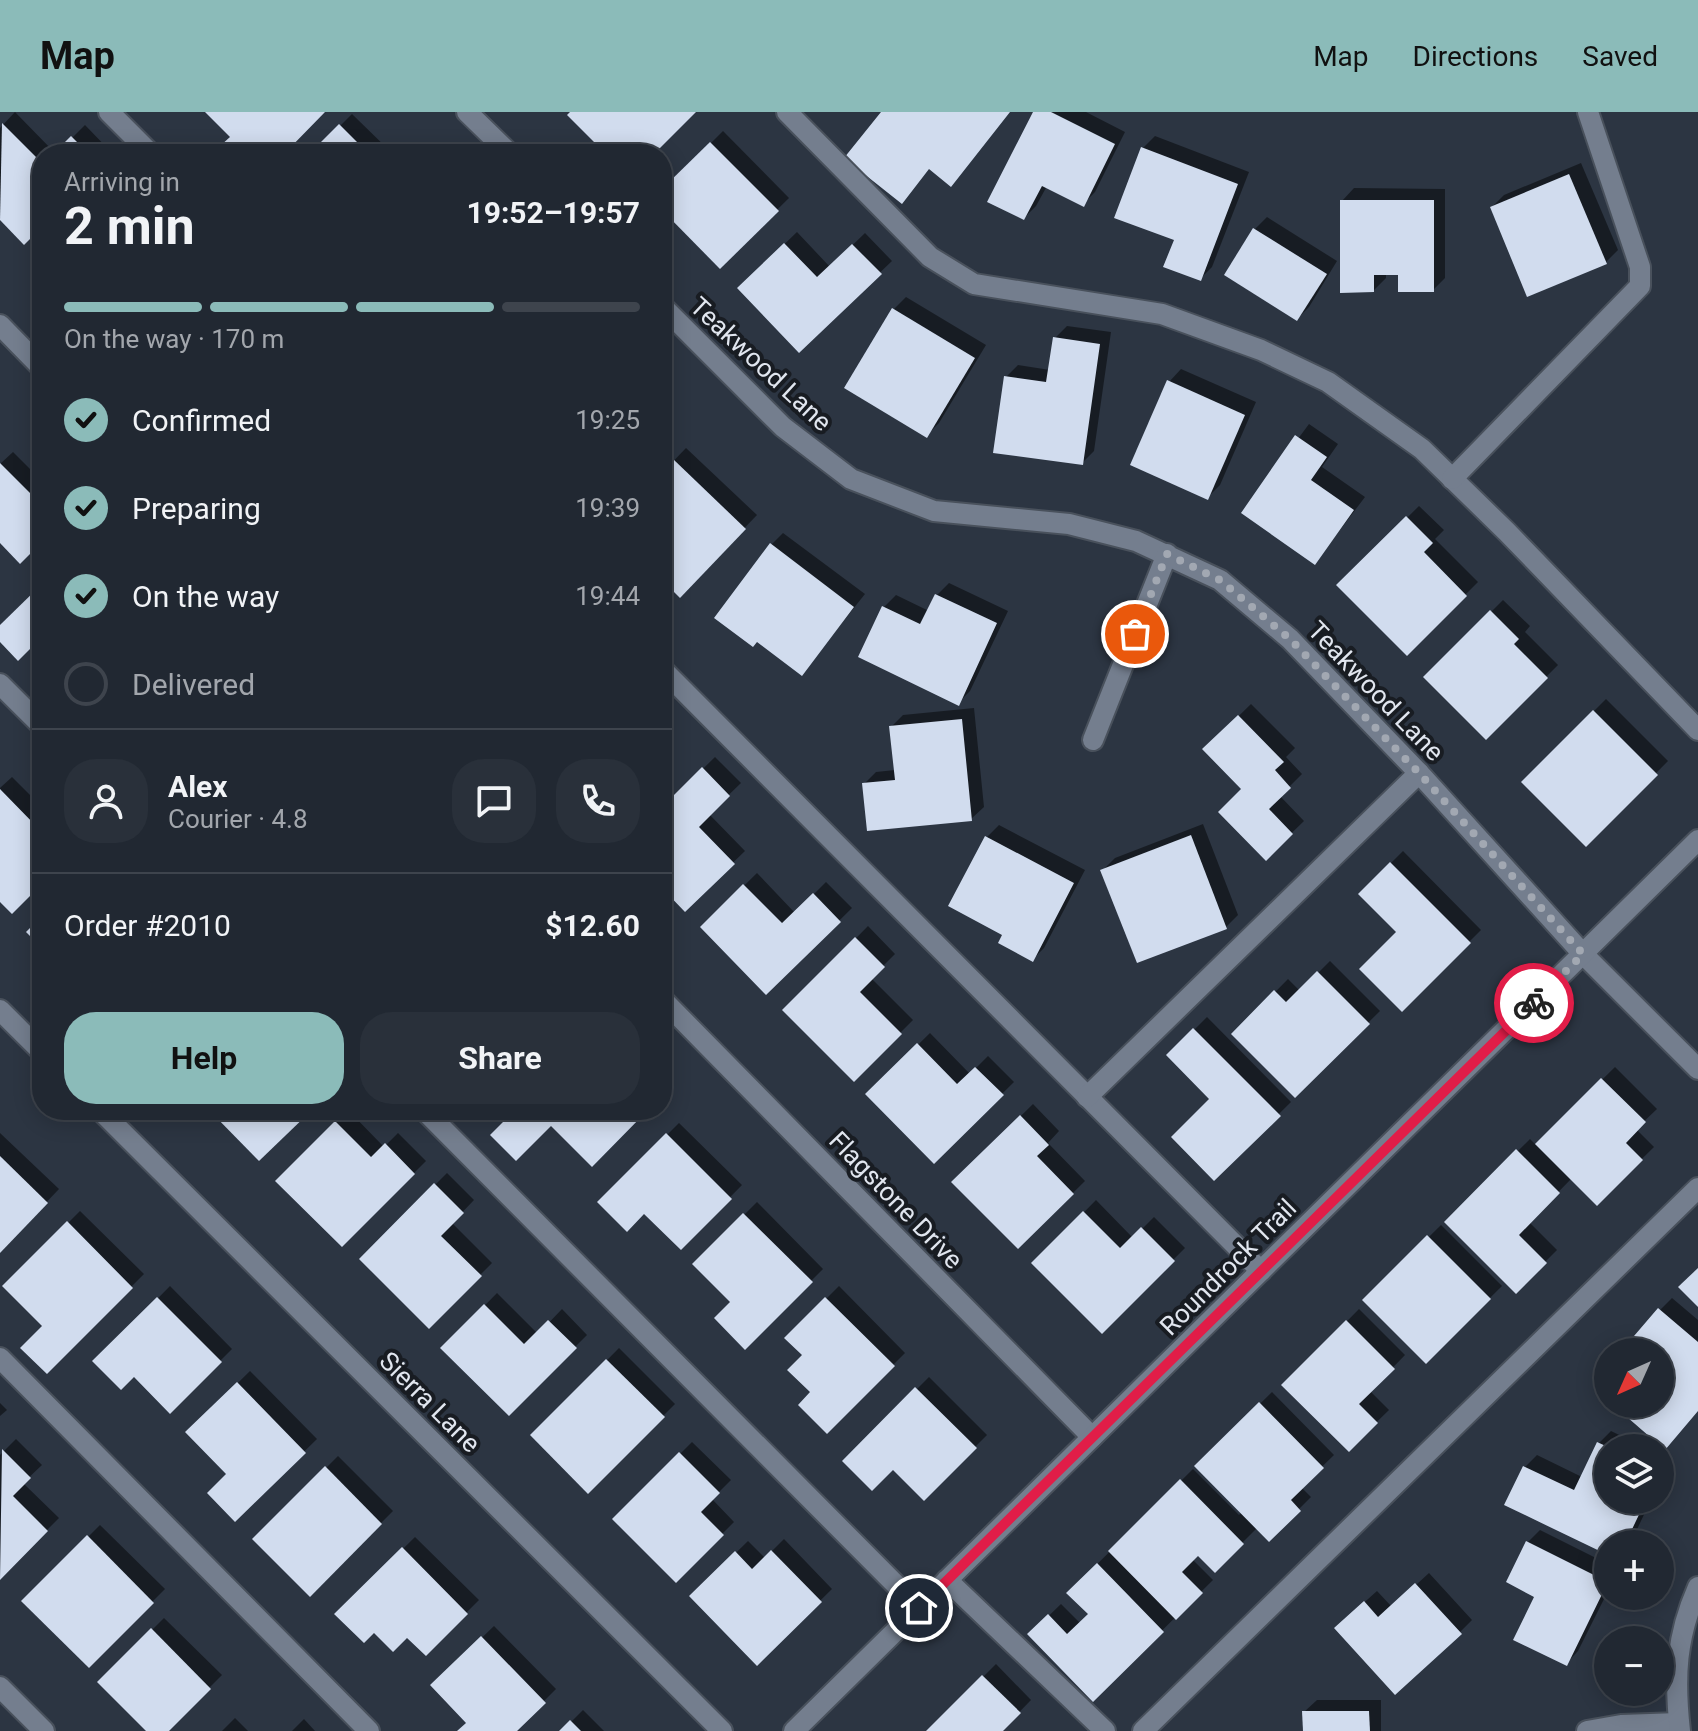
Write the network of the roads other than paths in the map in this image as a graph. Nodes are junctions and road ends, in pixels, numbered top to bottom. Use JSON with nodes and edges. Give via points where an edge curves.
{"nodes":[{"id":1,"x":109,"y":112,"type":"edge"},
{"id":2,"x":467,"y":112,"type":"edge"},
{"id":3,"x":787,"y":112,"type":"edge"},
{"id":4,"x":1588,"y":112,"type":"edge"},
{"id":5,"x":141,"y":144,"type":"edge"},
{"id":6,"x":500,"y":144,"type":"edge"},
{"id":7,"x":672,"y":316,"type":"edge"},
{"id":8,"x":0,"y":325,"type":"edge"},
{"id":9,"x":32,"y":358,"type":"edge"},
{"id":10,"x":1452,"y":479,"type":"junction"},
{"id":11,"x":1167,"y":554,"type":"junction"},
{"id":12,"x":672,"y":679,"type":"edge"},
{"id":13,"x":0,"y":684,"type":"edge"},
{"id":14,"x":32,"y":716,"type":"edge"},
{"id":15,"x":1698,"y":730,"type":"edge"},
{"id":16,"x":1093,"y":740,"type":"dead end"},
{"id":17,"x":1419,"y":773,"type":"junction"},
{"id":18,"x":1698,"y":840,"type":"edge"},
{"id":19,"x":1583,"y":954,"type":"junction"},
{"id":20,"x":672,"y":1009,"type":"edge"},
{"id":21,"x":0,"y":1010,"type":"edge"},
{"id":22,"x":32,"y":1042,"type":"edge"},
{"id":23,"x":1698,"y":1069,"type":"edge"},
{"id":24,"x":1087,"y":1097,"type":"junction"},
{"id":25,"x":110,"y":1120,"type":"edge"},
{"id":26,"x":434,"y":1120,"type":"edge"},
{"id":27,"x":1698,"y":1188,"type":"edge"},
{"id":28,"x":1261,"y":1271,"type":"junction"},
{"id":29,"x":0,"y":1358,"type":"edge"},
{"id":30,"x":1092,"y":1437,"type":"junction"},
{"id":31,"x":947,"y":1580,"type":"junction"},
{"id":32,"x":1698,"y":1587,"type":"edge"},
{"id":33,"x":919,"y":1608,"type":"junction"},
{"id":34,"x":0,"y":1687,"type":"edge"},
{"id":35,"x":1679,"y":1727,"type":"edge"},
{"id":36,"x":44,"y":1731,"type":"edge"},
{"id":37,"x":369,"y":1731,"type":"edge"},
{"id":38,"x":722,"y":1731,"type":"edge"},
{"id":39,"x":794,"y":1731,"type":"edge"},
{"id":40,"x":1105,"y":1731,"type":"edge"},
{"id":41,"x":1143,"y":1731,"type":"edge"},
{"id":42,"x":1587,"y":1731,"type":"edge"}],
"edges":[{"from":1,"to":5,"type":"street"},
{"from":2,"to":6,"type":"street"},
{"from":3,"to":10,"type":"street","via":[[930,257],[974,284],[1162,314],[1261,350],[1328,382],[1422,449]]},
{"from":4,"to":10,"type":"street","via":[[1640,267],[1640,286]]},
{"from":7,"to":11,"type":"street","name":"Teakwood Lane","via":[[783,427],[851,479],[934,511],[1069,524]]},
{"from":8,"to":9,"type":"street"},
{"from":10,"to":15,"type":"street"},
{"from":11,"to":16,"type":"street"},
{"from":11,"to":17,"type":"street","name":"Teakwood Lane","via":[[1220,580],[1290,639]]},
{"from":12,"to":24,"type":"street"},
{"from":13,"to":14,"type":"street"},
{"from":17,"to":19,"type":"street","name":"Teakwood Lane"},
{"from":17,"to":24,"type":"street"},
{"from":18,"to":19,"type":"street","name":"Roundrock Trail"},
{"from":19,"to":23,"type":"street","name":"Teakwood Lane"},
{"from":19,"to":28,"type":"street","name":"Roundrock Trail"},
{"from":20,"to":30,"type":"street","name":"Flagstone Drive"},
{"from":21,"to":22,"type":"street"},
{"from":24,"to":28,"type":"street"},
{"from":25,"to":38,"type":"street","name":"Sierra Lane"},
{"from":26,"to":33,"type":"street"},
{"from":27,"to":41,"type":"street"},
{"from":28,"to":30,"type":"street","name":"Roundrock Trail"},
{"from":29,"to":37,"type":"street"},
{"from":30,"to":31,"type":"street","name":"Roundrock Trail"},
{"from":31,"to":33,"type":"street","name":"Roundrock Trail"},
{"from":31,"to":40,"type":"street"},
{"from":32,"to":35,"type":"street","via":[[1684,1618],[1674,1684]]},
{"from":33,"to":39,"type":"street","name":"Roundrock Trail"},
{"from":34,"to":36,"type":"street"},
{"from":35,"to":42,"type":"street","via":[[1621,1725]]}]}
